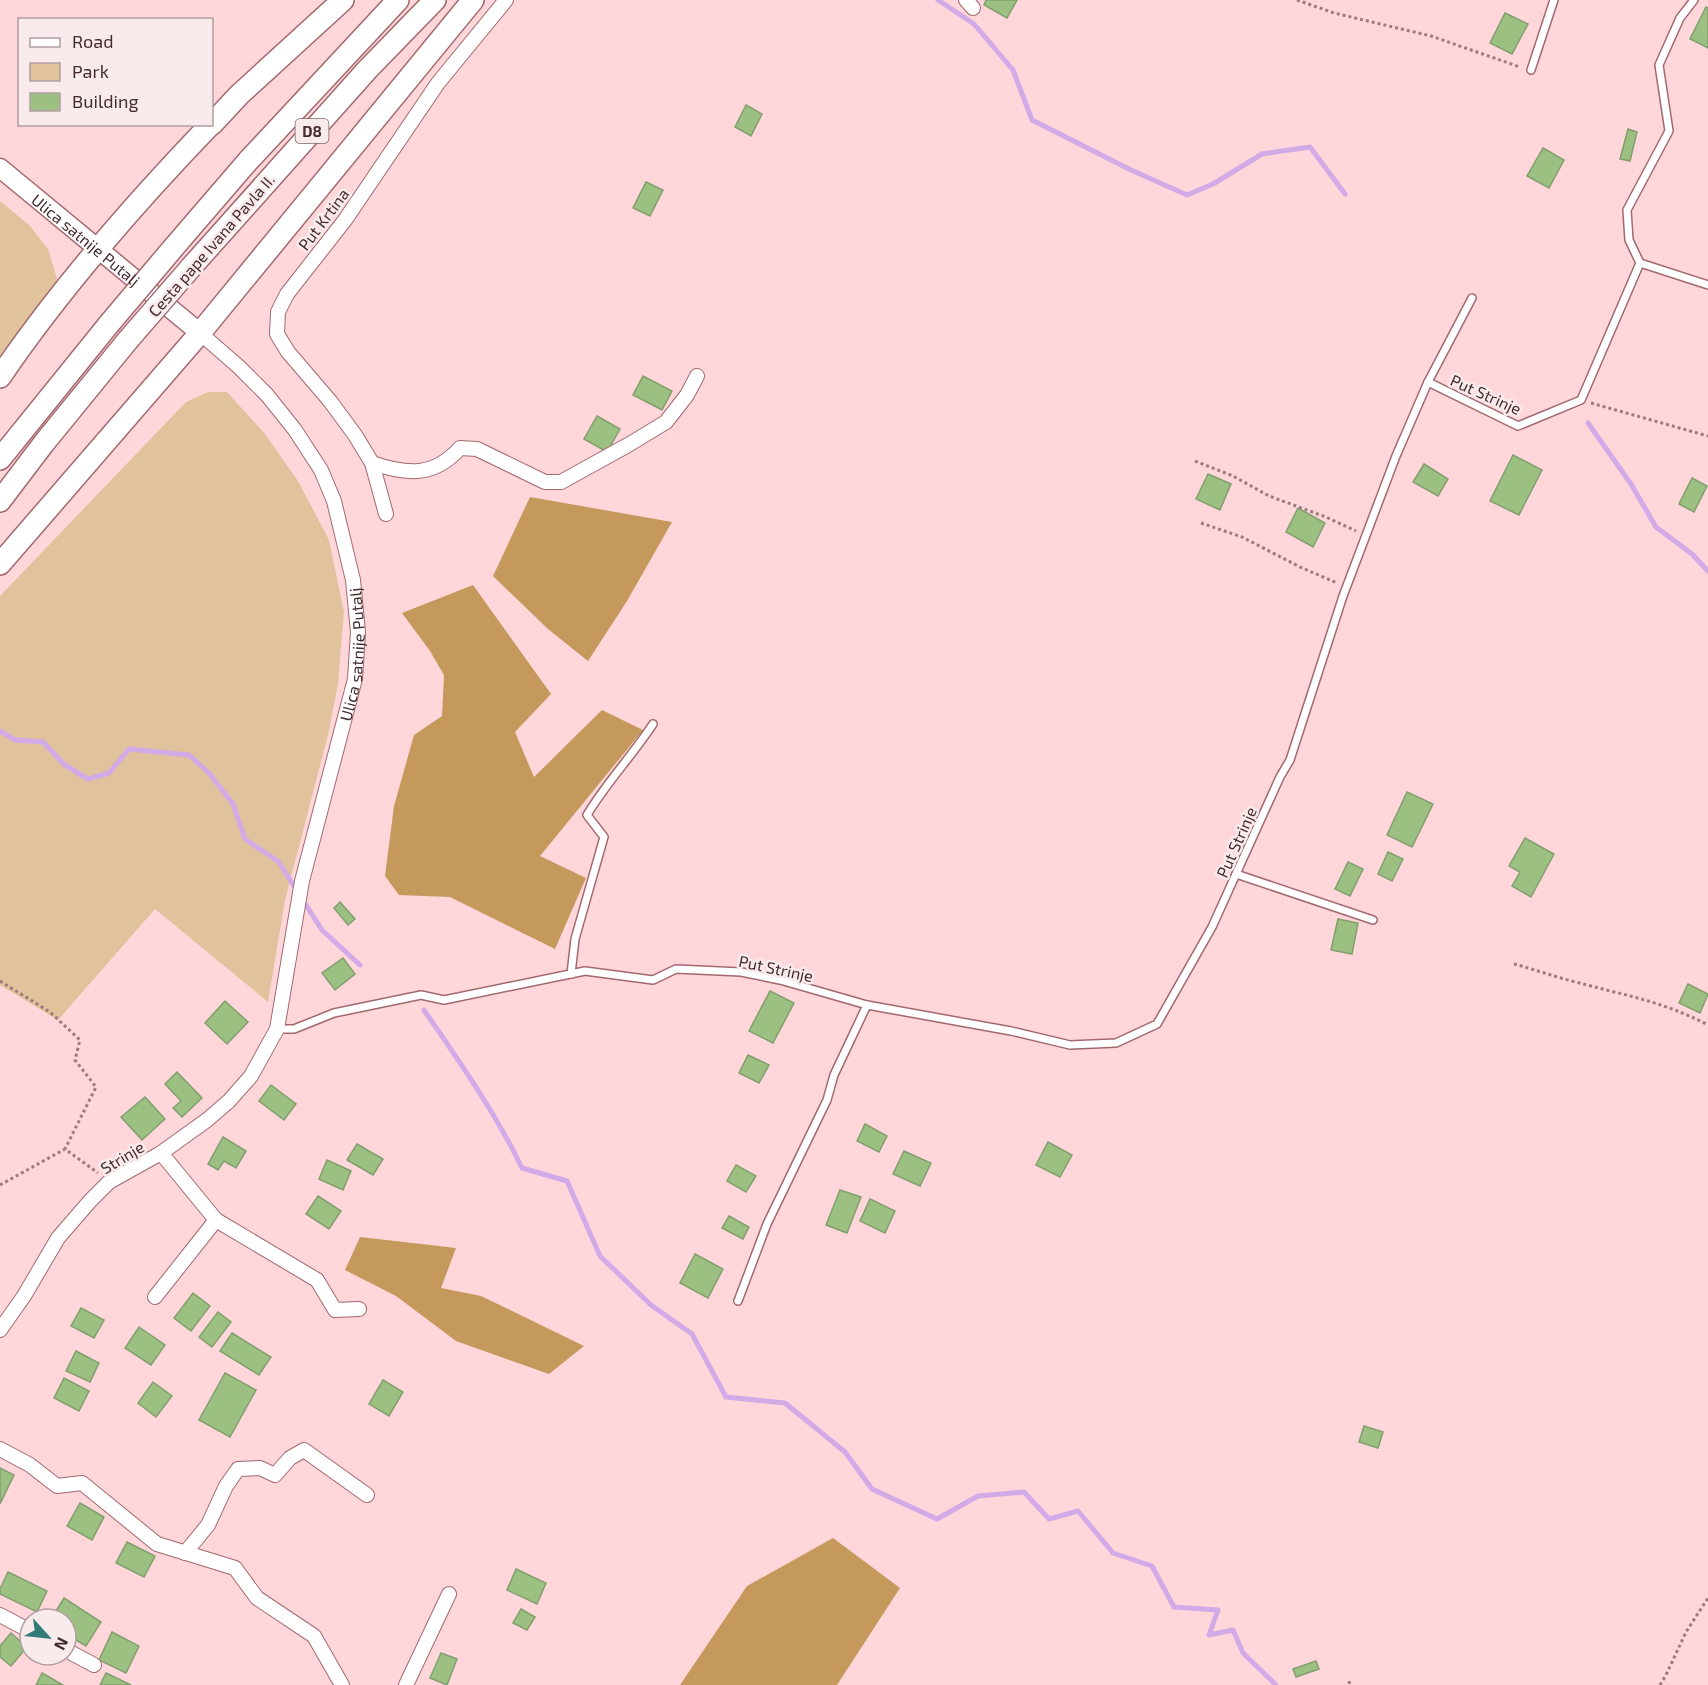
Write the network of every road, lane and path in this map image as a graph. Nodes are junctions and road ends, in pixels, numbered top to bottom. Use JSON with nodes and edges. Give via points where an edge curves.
{"nodes":[{"id":1,"x":343,"y":0,"type":"edge"},
{"id":2,"x":398,"y":0,"type":"edge"},
{"id":3,"x":435,"y":0,"type":"edge"},
{"id":4,"x":473,"y":0,"type":"edge"},
{"id":5,"x":506,"y":0,"type":"edge"},
{"id":6,"x":1297,"y":0,"type":"edge"},
{"id":7,"x":1554,"y":0,"type":"edge"},
{"id":8,"x":1694,"y":0,"type":"edge"},
{"id":9,"x":1531,"y":70,"type":"joint"},
{"id":10,"x":213,"y":122,"type":"edge"},
{"id":11,"x":209,"y":126,"type":"edge"},
{"id":12,"x":0,"y":168,"type":"edge"},
{"id":13,"x":98,"y":249,"type":"junction"},
{"id":14,"x":1640,"y":263,"type":"junction"},
{"id":15,"x":1708,"y":285,"type":"edge"},
{"id":16,"x":1472,"y":298,"type":"dead end"},
{"id":17,"x":200,"y":333,"type":"junction"},
{"id":18,"x":697,"y":376,"type":"dead end"},
{"id":19,"x":0,"y":377,"type":"edge"},
{"id":20,"x":1428,"y":382,"type":"junction"},
{"id":21,"x":1581,"y":400,"type":"junction"},
{"id":22,"x":1708,"y":436,"type":"edge"},
{"id":23,"x":0,"y":459,"type":"edge"},
{"id":24,"x":1195,"y":461,"type":"dead end"},
{"id":25,"x":372,"y":463,"type":"junction"},
{"id":26,"x":0,"y":501,"type":"edge"},
{"id":27,"x":386,"y":513,"type":"dead end"},
{"id":28,"x":1201,"y":523,"type":"dead end"},
{"id":29,"x":1366,"y":536,"type":"junction"},
{"id":30,"x":0,"y":564,"type":"edge"},
{"id":31,"x":1347,"y":588,"type":"junction"},
{"id":32,"x":652,"y":724,"type":"dead end"},
{"id":33,"x":1236,"y":874,"type":"junction"},
{"id":34,"x":1373,"y":920,"type":"dead end"},
{"id":35,"x":1514,"y":964,"type":"dead end"},
{"id":36,"x":572,"y":974,"type":"junction"},
{"id":37,"x":0,"y":981,"type":"edge"},
{"id":38,"x":867,"y":1005,"type":"junction"},
{"id":39,"x":1708,"y":1025,"type":"edge"},
{"id":40,"x":276,"y":1029,"type":"junction"},
{"id":41,"x":65,"y":1149,"type":"junction"},
{"id":42,"x":161,"y":1153,"type":"junction"},
{"id":43,"x":109,"y":1182,"type":"junction"},
{"id":44,"x":0,"y":1185,"type":"edge"},
{"id":45,"x":216,"y":1220,"type":"junction"},
{"id":46,"x":155,"y":1297,"type":"dead end"},
{"id":47,"x":738,"y":1301,"type":"dead end"},
{"id":48,"x":359,"y":1309,"type":"dead end"},
{"id":49,"x":0,"y":1330,"type":"edge"},
{"id":50,"x":0,"y":1449,"type":"edge"},
{"id":51,"x":367,"y":1495,"type":"dead end"},
{"id":52,"x":185,"y":1553,"type":"junction"},
{"id":53,"x":449,"y":1594,"type":"dead end"},
{"id":54,"x":1708,"y":1598,"type":"edge"},
{"id":55,"x":0,"y":1615,"type":"edge"},
{"id":56,"x":18,"y":1625,"type":"edge"},
{"id":57,"x":78,"y":1656,"type":"edge"},
{"id":58,"x":94,"y":1665,"type":"dead end"},
{"id":59,"x":342,"y":1685,"type":"edge"},
{"id":60,"x":406,"y":1685,"type":"edge"},
{"id":61,"x":1660,"y":1685,"type":"edge"}],
"edges":[{"from":1,"to":10,"type":"main road"},
{"from":2,"to":23,"type":"main road","name":"Cesta pape Ivana Pavla II.","number":"D8","bridge":true,"via":[[248,160]]},
{"from":3,"to":26,"type":"main road","name":"Cesta pape Ivana Pavla II.","number":"D8","bridge":true,"via":[[193,265]]},
{"from":4,"to":17,"type":"main road"},
{"from":5,"to":25,"type":"street","name":"Put Krtina","via":[[438,83],[278,312],[277,334],[288,352],[336,409]]},
{"from":6,"to":9,"type":"path","via":[[1334,14],[1431,36]]},
{"from":7,"to":9,"type":"lane"},
{"from":8,"to":14,"type":"lane","via":[[1680,18],[1659,65],[1669,131],[1627,210],[1629,240]]},
{"from":11,"to":13,"type":"main road"},
{"from":12,"to":13,"type":"street","name":"Ulica satnije Putalj"},
{"from":13,"to":17,"type":"street","name":"Ulica satnije Putalj"},
{"from":13,"to":19,"type":"main road"},
{"from":14,"to":15,"type":"lane"},
{"from":14,"to":21,"type":"lane"},
{"from":16,"to":20,"type":"lane"},
{"from":17,"to":30,"type":"main road"},
{"from":17,"to":40,"type":"street","name":"Ulica satnije Putalj","via":[[267,395],[321,470],[334,501],[353,580],[358,632],[355,679],[302,881]]},
{"from":18,"to":25,"type":"street","via":[[666,422],[561,482],[545,482],[469,447],[460,448],[449,460],[433,468],[413,472],[394,471]]},
{"from":20,"to":21,"type":"lane","name":"Put Strinje","via":[[1518,426]]},
{"from":20,"to":29,"type":"lane","name":"Put Strinje"},
{"from":21,"to":22,"type":"path"},
{"from":24,"to":29,"type":"path"},
{"from":25,"to":27,"type":"street","name":"Put Krtina"},
{"from":28,"to":31,"type":"path","via":[[1242,537]]},
{"from":29,"to":31,"type":"lane","name":"Put Strinje"},
{"from":31,"to":33,"type":"lane","name":"Put Strinje","via":[[1290,760]]},
{"from":32,"to":36,"type":"lane","via":[[587,815],[604,837],[575,939]]},
{"from":33,"to":34,"type":"lane"},
{"from":33,"to":38,"type":"lane","name":"Put Strinje","via":[[1212,927],[1157,1024],[1116,1043],[1070,1045]]},
{"from":35,"to":39,"type":"path","via":[[1653,1001]]},
{"from":36,"to":38,"type":"lane","name":"Put Strinje","via":[[585,971],[653,980],[676,969],[741,972]]},
{"from":36,"to":40,"type":"lane","name":"Put Strinje","via":[[444,1000],[421,995],[334,1013],[294,1029]]},
{"from":37,"to":41,"type":"path","via":[[50,1012],[80,1040],[75,1060],[96,1087]]},
{"from":38,"to":47,"type":"lane","via":[[834,1075],[827,1100],[767,1224]]},
{"from":40,"to":42,"type":"street","name":"Strinje","via":[[251,1076],[229,1101]]},
{"from":41,"to":43,"type":"path"},
{"from":41,"to":44,"type":"path"},
{"from":42,"to":43,"type":"street","name":"Strinje"},
{"from":42,"to":45,"type":"street"},
{"from":43,"to":49,"type":"street","name":"Strinje","via":[[58,1238]]},
{"from":45,"to":46,"type":"street"},
{"from":45,"to":48,"type":"street","via":[[317,1280],[335,1310]]},
{"from":50,"to":52,"type":"street","via":[[57,1486],[82,1483],[157,1544]]},
{"from":51,"to":52,"type":"street","via":[[304,1450],[290,1458],[275,1475],[260,1468],[238,1469],[208,1525]]},
{"from":52,"to":59,"type":"street","via":[[235,1568],[257,1598],[314,1636]]},
{"from":53,"to":60,"type":"street"},
{"from":54,"to":61,"type":"path"},
{"from":55,"to":56,"type":"street"},
{"from":57,"to":58,"type":"street"}]}
